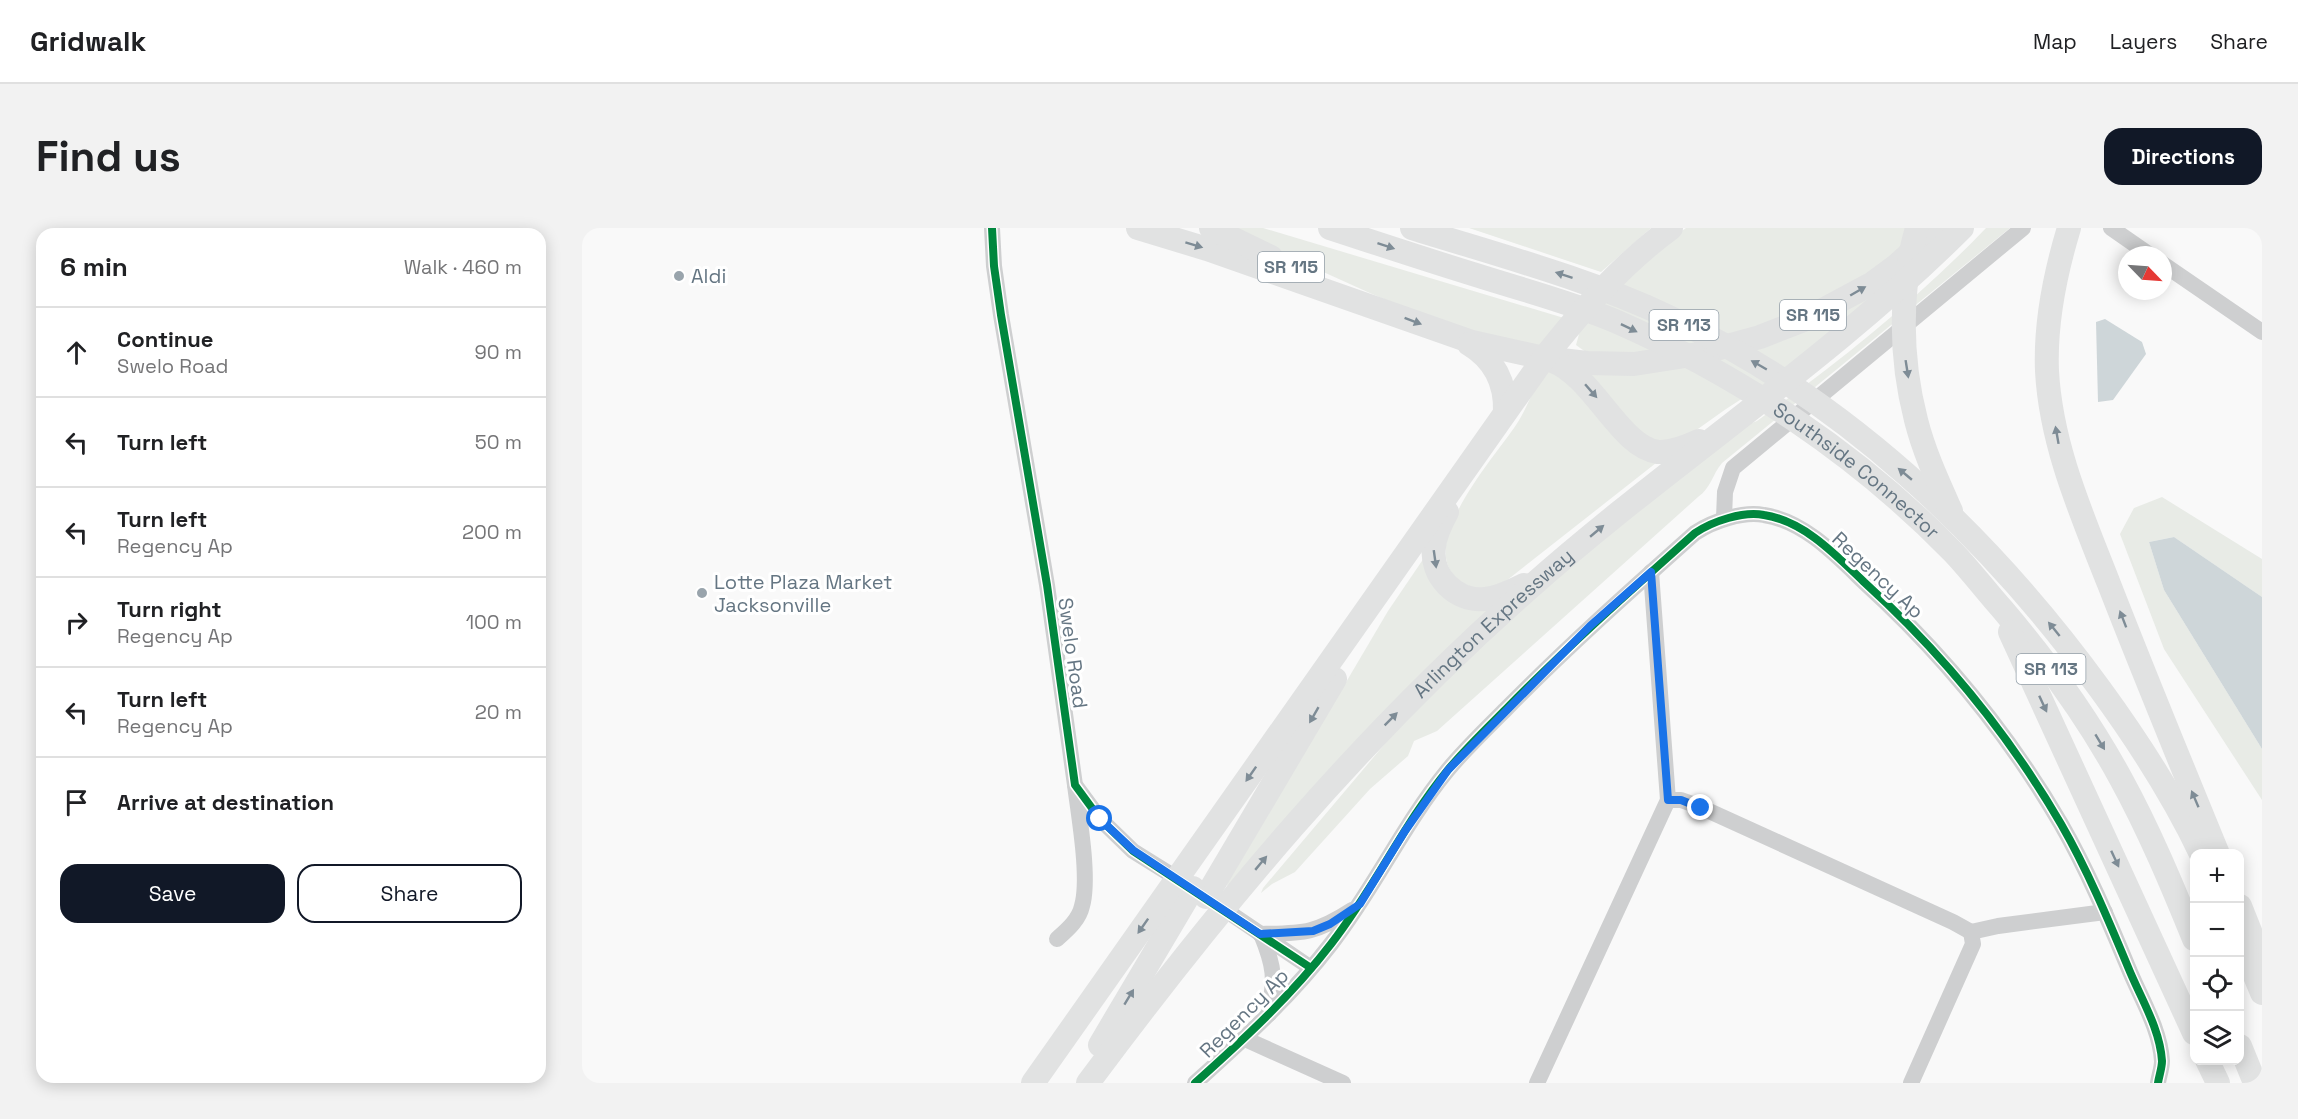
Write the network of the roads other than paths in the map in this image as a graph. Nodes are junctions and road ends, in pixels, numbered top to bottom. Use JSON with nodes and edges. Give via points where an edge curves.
{"nodes":[{"id":1,"x":992,"y":228,"type":"edge"},
{"id":2,"x":1138,"y":228,"type":"edge"},
{"id":3,"x":1211,"y":228,"type":"edge"},
{"id":4,"x":1330,"y":228,"type":"edge"},
{"id":5,"x":1412,"y":228,"type":"edge"},
{"id":6,"x":1671,"y":228,"type":"edge"},
{"id":7,"x":1917,"y":228,"type":"edge"},
{"id":8,"x":1938,"y":228,"type":"edge"},
{"id":9,"x":1962,"y":228,"type":"edge"},
{"id":10,"x":1969,"y":228,"type":"edge"},
{"id":11,"x":2024,"y":228,"type":"edge"},
{"id":12,"x":2069,"y":228,"type":"edge"},
{"id":13,"x":2111,"y":228,"type":"edge"},
{"id":14,"x":2137,"y":246,"type":"edge"},
{"id":15,"x":1925,"y":264,"type":"junction"},
{"id":16,"x":2172,"y":270,"type":"edge"},
{"id":17,"x":1372,"y":305,"type":"junction"},
{"id":18,"x":2262,"y":332,"type":"edge"},
{"id":19,"x":1453,"y":336,"type":"junction"},
{"id":20,"x":1544,"y":358,"type":"junction"},
{"id":21,"x":1505,"y":412,"type":"junction"},
{"id":22,"x":1740,"y":417,"type":"junction"},
{"id":23,"x":1480,"y":449,"type":"junction"},
{"id":24,"x":1724,"y":518,"type":"junction"},
{"id":25,"x":1406,"y":555,"type":"junction"},
{"id":26,"x":1554,"y":567,"type":"junction"},
{"id":27,"x":1651,"y":572,"type":"junction"},
{"id":28,"x":1075,"y":784,"type":"junction"},
{"id":29,"x":1668,"y":800,"type":"junction"},
{"id":30,"x":2198,"y":849,"type":"edge"},
{"id":31,"x":2216,"y":849,"type":"edge"},
{"id":32,"x":1200,"y":893,"type":"junction"},
{"id":33,"x":1360,"y":904,"type":"junction"},
{"id":34,"x":2105,"y":912,"type":"junction"},
{"id":35,"x":2244,"y":916,"type":"edge"},
{"id":36,"x":2190,"y":930,"type":"edge"},
{"id":37,"x":1971,"y":932,"type":"junction"},
{"id":38,"x":1260,"y":934,"type":"junction"},
{"id":39,"x":1057,"y":939,"type":"dead end"},
{"id":40,"x":2244,"y":949,"type":"edge"},
{"id":41,"x":2262,"y":961,"type":"edge"},
{"id":42,"x":1311,"y":968,"type":"junction"},
{"id":43,"x":2262,"y":993,"type":"edge"},
{"id":44,"x":1269,"y":1015,"type":"junction"},
{"id":45,"x":2190,"y":1024,"type":"edge"},
{"id":46,"x":1245,"y":1039,"type":"junction"},
{"id":47,"x":2244,"y":1056,"type":"edge"},
{"id":48,"x":2209,"y":1065,"type":"edge"},
{"id":49,"x":1033,"y":1083,"type":"edge"},
{"id":50,"x":1077,"y":1083,"type":"edge"},
{"id":51,"x":1089,"y":1083,"type":"edge"},
{"id":52,"x":1195,"y":1083,"type":"edge"},
{"id":53,"x":1342,"y":1083,"type":"edge"},
{"id":54,"x":1537,"y":1083,"type":"edge"},
{"id":55,"x":1911,"y":1083,"type":"edge"},
{"id":56,"x":2158,"y":1083,"type":"edge"},
{"id":57,"x":2218,"y":1083,"type":"edge"},
{"id":58,"x":2255,"y":1083,"type":"edge"}],
"edges":[{"from":1,"to":28,"type":"street","name":"Swelo Road","via":[[1000,305],[1047,585]]},
{"from":2,"to":17,"type":"highway","one_way":true},
{"from":3,"to":17,"type":"highway","number":"SR 115"},
{"from":4,"to":36,"type":"highway","name":"Southside Connector","number":"SR 113","one_way":true,"via":[[1565,302],[1705,364],[1802,425],[1900,502],[1954,553],[2064,687],[2121,777]]},
{"from":30,"to":5,"type":"highway","name":"Southside Connector","number":"SR 113","one_way":true,"via":[[2146,754],[2048,621],[1941,507],[1858,435],[1789,384],[1669,317],[1570,277]]},
{"from":6,"to":20,"type":"highway","name":"Arlington Expressway","via":[[1604,287]]},
{"from":7,"to":45,"type":"highway","one_way":true,"via":[[1905,289],[1904,335],[1905,361],[1924,446],[1950,510],[2016,644]]},
{"from":20,"to":8,"type":"highway","number":"SR 115","one_way":true,"via":[[1634,364],[1698,354],[1760,337],[1806,319],[1873,283]]},
{"from":9,"to":15,"type":"highway","name":"Arlington Expressway"},
{"from":10,"to":15,"type":"highway"},
{"from":11,"to":24,"type":"street","via":[[1733,468],[1725,492]]},
{"from":31,"to":12,"type":"highway","one_way":true,"via":[[2134,648],[2059,448],[2047,371],[2048,332],[2052,291]]},
{"from":13,"to":14,"type":"street"},
{"from":15,"to":22,"type":"highway","name":"Arlington Expressway"},
{"from":16,"to":18,"type":"street"},
{"from":17,"to":19,"type":"highway","number":"SR 115","one_way":true},
{"from":19,"to":20,"type":"highway","number":"SR 115"},
{"from":19,"to":21,"type":"highway","via":[[1480,351],[1494,367],[1503,389]]},
{"from":20,"to":21,"type":"highway","name":"Arlington Expressway"},
{"from":20,"to":22,"type":"highway","one_way":true,"via":[[1578,377],[1629,435],[1651,450],[1683,448]]},
{"from":21,"to":23,"type":"highway","name":"Arlington Expressway"},
{"from":26,"to":22,"type":"highway","name":"Arlington Expressway","one_way":true},
{"from":23,"to":25,"type":"highway","name":"Arlington Expressway"},
{"from":23,"to":26,"type":"highway","one_way":true,"via":[[1435,540],[1434,561],[1441,578],[1464,597],[1488,599]]},
{"from":24,"to":27,"type":"street","name":"Regency Ap","via":[[1695,533]]},
{"from":24,"to":34,"type":"street","name":"Regency Ap","via":[[1763,514],[1800,528],[1842,561],[1933,649],[2030,775],[2061,824]]},
{"from":25,"to":32,"type":"highway","one_way":true},
{"from":25,"to":32,"type":"highway","name":"Arlington Expressway","one_way":true},
{"from":32,"to":26,"type":"highway","name":"Arlington Expressway","one_way":true,"via":[[1304,812],[1465,646]]},
{"from":27,"to":29,"type":"street"},
{"from":27,"to":33,"type":"street","name":"Regency Ap","via":[[1550,665],[1448,770]]},
{"from":28,"to":32,"type":"street","name":"Swelo Road","via":[[1100,819],[1133,850]]},
{"from":28,"to":39,"type":"street","via":[[1085,886],[1082,908],[1074,923]]},
{"from":29,"to":37,"type":"street","via":[[1698,806]]},
{"from":29,"to":54,"type":"street"},
{"from":32,"to":38,"type":"street","name":"Swelo Road"},
{"from":32,"to":49,"type":"highway","name":"Arlington Expressway","one_way":true},
{"from":50,"to":32,"type":"highway","one_way":true},
{"from":32,"to":51,"type":"highway","name":"Arlington Expressway","via":[[1163,984]]},
{"from":33,"to":38,"type":"street","via":[[1313,931]]},
{"from":33,"to":42,"type":"street","name":"Regency Ap"},
{"from":34,"to":37,"type":"street"},
{"from":34,"to":56,"type":"street","name":"Regency Ap","via":[[2157,1037],[2162,1062]]},
{"from":35,"to":41,"type":"highway"},
{"from":37,"to":55,"type":"street","via":[[1973,944]]},
{"from":38,"to":42,"type":"street","name":"Swelo Road"},
{"from":38,"to":44,"type":"street","via":[[1272,961],[1274,985]]},
{"from":40,"to":43,"type":"highway"},
{"from":42,"to":44,"type":"street","name":"Regency Ap"},
{"from":44,"to":46,"type":"street","name":"Regency Ap"},
{"from":46,"to":52,"type":"street","name":"Regency Ap"},
{"from":46,"to":53,"type":"street"},
{"from":47,"to":58,"type":"highway"},
{"from":48,"to":57,"type":"highway"}]}
